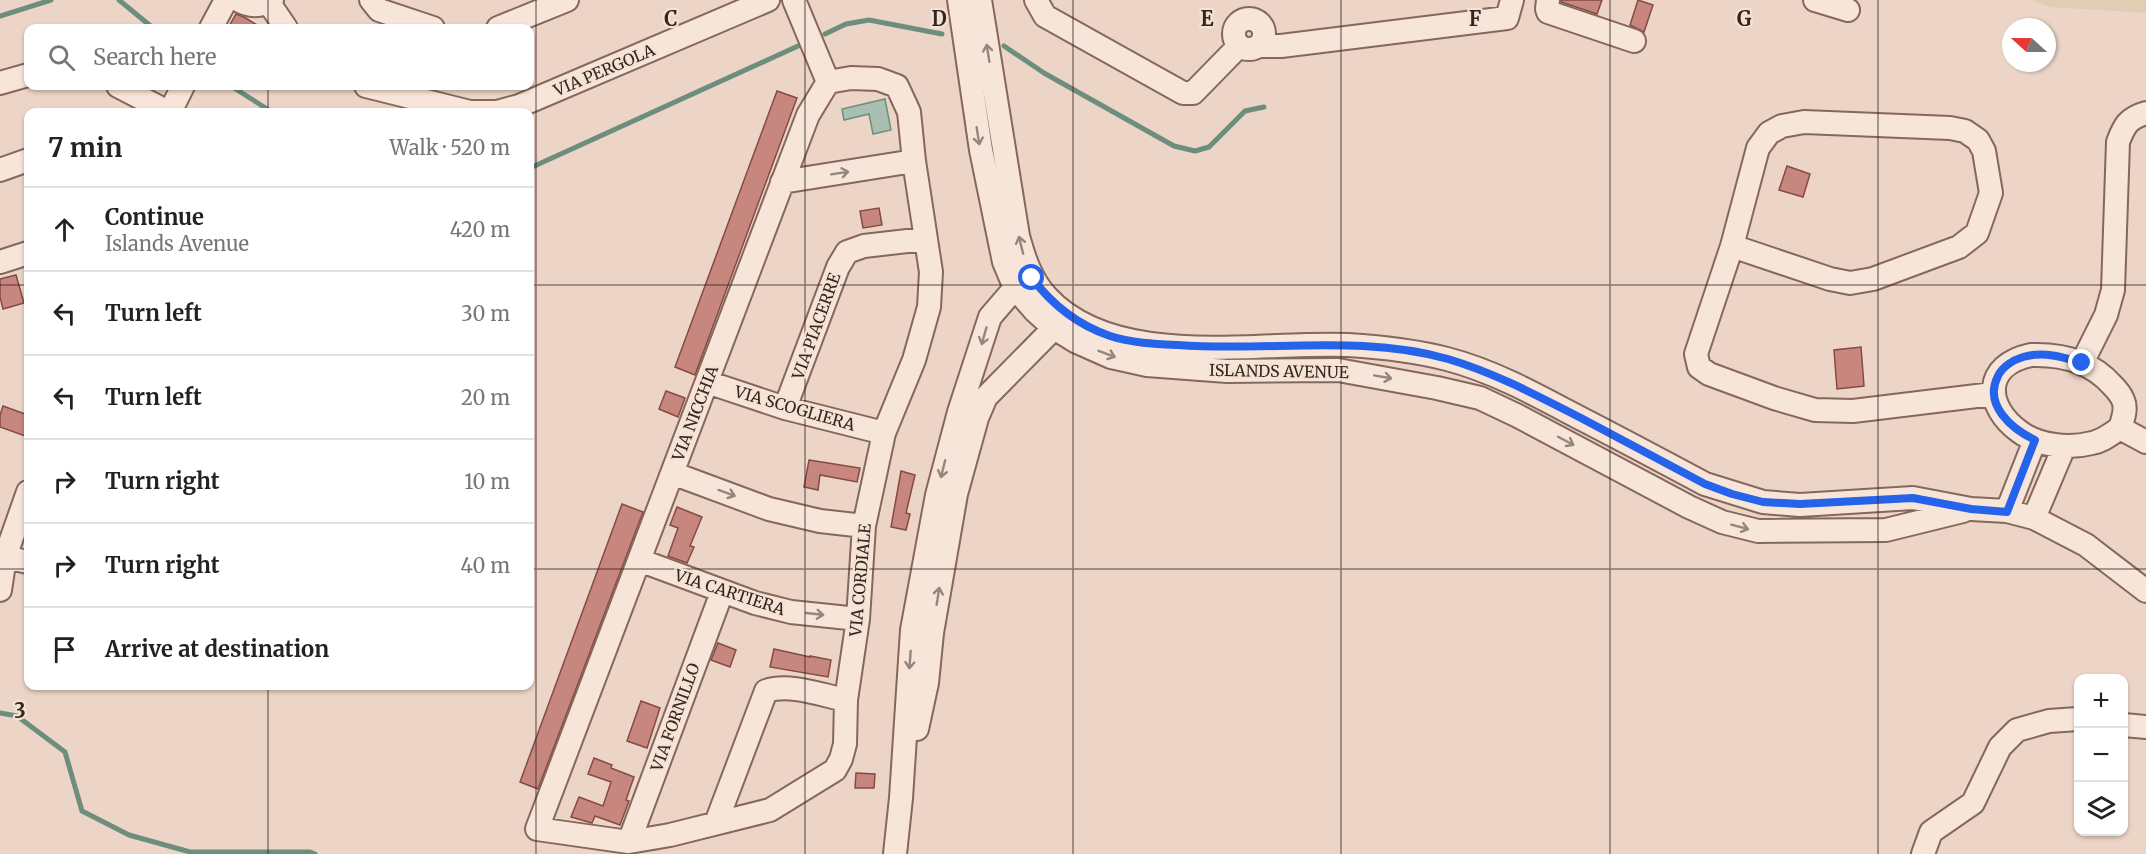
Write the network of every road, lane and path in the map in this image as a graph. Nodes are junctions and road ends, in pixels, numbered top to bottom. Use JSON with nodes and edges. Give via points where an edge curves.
{"nodes":[{"id":1,"x":226,"y":0,"type":"edge"},
{"id":2,"x":238,"y":0,"type":"edge"},
{"id":3,"x":371,"y":0,"type":"edge"},
{"id":4,"x":567,"y":0,"type":"edge"},
{"id":5,"x":768,"y":0,"type":"edge"},
{"id":6,"x":794,"y":0,"type":"edge"},
{"id":7,"x":959,"y":0,"type":"edge"},
{"id":8,"x":980,"y":0,"type":"edge"},
{"id":9,"x":1512,"y":0,"type":"edge"},
{"id":10,"x":1818,"y":0,"type":"edge"},
{"id":11,"x":270,"y":1,"type":"edge"},
{"id":12,"x":1037,"y":1,"type":"edge"},
{"id":13,"x":1548,"y":6,"type":"edge"},
{"id":14,"x":1258,"y":10,"type":"edge"},
{"id":15,"x":1848,"y":10,"type":"dead end"},
{"id":16,"x":213,"y":24,"type":"edge"},
{"id":17,"x":284,"y":24,"type":"edge"},
{"id":18,"x":421,"y":24,"type":"edge"},
{"id":19,"x":508,"y":24,"type":"edge"},
{"id":20,"x":1634,"y":41,"type":"dead end"},
{"id":21,"x":1249,"y":46,"type":"junction"},
{"id":22,"x":24,"y":76,"type":"edge"},
{"id":23,"x":828,"y":82,"type":"junction"},
{"id":24,"x":0,"y":83,"type":"edge"},
{"id":25,"x":126,"y":90,"type":"edge"},
{"id":26,"x":181,"y":90,"type":"edge"},
{"id":27,"x":382,"y":90,"type":"edge"},
{"id":28,"x":161,"y":108,"type":"edge"},
{"id":29,"x":171,"y":108,"type":"edge"},
{"id":30,"x":454,"y":108,"type":"edge"},
{"id":31,"x":512,"y":108,"type":"edge"},
{"id":32,"x":2146,"y":113,"type":"edge"},
{"id":33,"x":24,"y":161,"type":"edge"},
{"id":34,"x":914,"y":161,"type":"junction"},
{"id":35,"x":0,"y":170,"type":"edge"},
{"id":36,"x":782,"y":182,"type":"junction"},
{"id":37,"x":925,"y":239,"type":"junction"},
{"id":38,"x":1732,"y":246,"type":"junction"},
{"id":39,"x":24,"y":254,"type":"edge"},
{"id":40,"x":0,"y":262,"type":"edge"},
{"id":41,"x":1024,"y":283,"type":"junction"},
{"id":42,"x":1060,"y":320,"type":"junction"},
{"id":43,"x":2082,"y":363,"type":"junction"},
{"id":44,"x":707,"y":382,"type":"junction"},
{"id":45,"x":976,"y":394,"type":"junction"},
{"id":46,"x":1992,"y":394,"type":"junction"},
{"id":47,"x":785,"y":408,"type":"junction"},
{"id":48,"x":2120,"y":428,"type":"junction"},
{"id":49,"x":884,"y":433,"type":"junction"},
{"id":50,"x":2035,"y":440,"type":"junction"},
{"id":51,"x":2146,"y":442,"type":"edge"},
{"id":52,"x":2064,"y":447,"type":"junction"},
{"id":53,"x":672,"y":473,"type":"junction"},
{"id":54,"x":24,"y":502,"type":"edge"},
{"id":55,"x":1971,"y":509,"type":"junction"},
{"id":56,"x":2007,"y":512,"type":"junction"},
{"id":57,"x":2034,"y":518,"type":"junction"},
{"id":58,"x":864,"y":526,"type":"junction"},
{"id":59,"x":2,"y":557,"type":"edge"},
{"id":60,"x":639,"y":560,"type":"junction"},
{"id":61,"x":24,"y":561,"type":"edge"},
{"id":62,"x":0,"y":590,"type":"edge"},
{"id":63,"x":2146,"y":591,"type":"edge"},
{"id":64,"x":722,"y":592,"type":"junction"},
{"id":65,"x":858,"y":619,"type":"junction"},
{"id":66,"x":846,"y":700,"type":"junction"},
{"id":67,"x":2074,"y":719,"type":"edge"},
{"id":68,"x":2128,"y":725,"type":"edge"},
{"id":69,"x":2146,"y":727,"type":"edge"},
{"id":70,"x":716,"y":824,"type":"junction"},
{"id":71,"x":537,"y":830,"type":"joint"},
{"id":72,"x":628,"y":842,"type":"junction"},
{"id":73,"x":896,"y":850,"type":"edge"},
{"id":74,"x":1923,"y":854,"type":"edge"}],
"edges":[{"from":1,"to":16,"type":"street"},
{"from":2,"to":11,"type":"street","via":[[252,6]]},
{"from":3,"to":18,"type":"street","via":[[379,10]]},
{"from":4,"to":19,"type":"street"},
{"from":5,"to":31,"type":"street","name":"VIA PERGOLA"},
{"from":6,"to":23,"type":"street"},
{"from":7,"to":41,"type":"street","name":"ISLANDS AVENUE","one_way":true,"via":[[981,150],[1004,262]]},
{"from":41,"to":8,"type":"street","name":"ISLANDS AVENUE","one_way":true,"via":[[1023,256]]},
{"from":9,"to":21,"type":"street","via":[[1507,18]]},
{"from":10,"to":15,"type":"street"},
{"from":11,"to":17,"type":"street"},
{"from":12,"to":21,"type":"street","via":[[1045,16],[1183,93],[1193,93]]},
{"from":13,"to":20,"type":"street"},
{"from":14,"to":21,"type":"street","via":[[1238,24],[1234,35]]},
{"from":22,"to":24,"type":"street"},
{"from":23,"to":34,"type":"street","name":"VIA CORDIALE","via":[[878,79],[897,86],[909,112]]},
{"from":23,"to":36,"type":"street","name":"VIA NICCHIA","via":[[808,115]]},
{"from":25,"to":28,"type":"street"},
{"from":26,"to":29,"type":"street"},
{"from":27,"to":30,"type":"street","name":"VIA PERGOLA"},
{"from":32,"to":43,"type":"street","via":[[2123,127],[2118,142],[2113,290],[2106,315]]},
{"from":33,"to":35,"type":"street"},
{"from":36,"to":34,"type":"street","one_way":true},
{"from":34,"to":37,"type":"street","name":"VIA CORDIALE"},
{"from":36,"to":44,"type":"street","name":"VIA NICCHIA"},
{"from":37,"to":47,"type":"street","name":"VIA PIACERRE","via":[[864,246],[847,252]]},
{"from":37,"to":49,"type":"street","name":"VIA CORDIALE","via":[[931,272],[929,307],[914,360]]},
{"from":38,"to":38,"type":"street","via":[[1850,283],[1873,279],[1959,247],[1977,233],[1991,194],[1984,151],[1978,140],[1965,131],[1950,128],[1804,122],[1782,126],[1769,133],[1758,148]]},
{"from":38,"to":46,"type":"street","via":[[1696,354],[1699,367],[1709,374],[1815,410],[1853,411]]},
{"from":39,"to":40,"type":"street"},
{"from":41,"to":42,"type":"street","name":"ISLANDS AVENUE","via":[[1046,297]]},
{"from":41,"to":45,"type":"street","one_way":true,"via":[[990,317]]},
{"from":42,"to":45,"type":"street"},
{"from":42,"to":55,"type":"street","name":"ISLANDS AVENUE","via":[[1113,337],[1148,343],[1220,349],[1347,345],[1447,359],[1539,396],[1705,484],[1732,494],[1763,502],[1800,504],[1913,498]]},
{"from":42,"to":55,"type":"street","name":"ISLANDS AVENUE","one_way":true,"via":[[1075,341],[1112,357],[1147,365],[1227,371],[1338,370],[1437,387],[1480,399],[1689,507],[1722,522],[1758,531],[1886,530]]},
{"from":43,"to":46,"type":"street","via":[[2057,356],[2020,358],[2001,370]]},
{"from":43,"to":48,"type":"street","via":[[2106,378],[2124,401]]},
{"from":44,"to":47,"type":"street","name":"VIA SCOGLIERA"},
{"from":44,"to":53,"type":"street","name":"VIA NICCHIA"},
{"from":45,"to":73,"type":"street","via":[[976,418],[956,494],[927,683],[901,798]]},
{"from":46,"to":50,"type":"street","via":[[2009,423]]},
{"from":47,"to":49,"type":"street","name":"VIA SCOGLIERA"},
{"from":48,"to":51,"type":"street"},
{"from":48,"to":52,"type":"street","via":[[2092,443]]},
{"from":49,"to":58,"type":"street","name":"VIA CORDIALE"},
{"from":50,"to":52,"type":"street"},
{"from":50,"to":56,"type":"street"},
{"from":52,"to":57,"type":"street"},
{"from":53,"to":58,"type":"street","one_way":true,"via":[[769,509]]},
{"from":53,"to":60,"type":"street","name":"VIA NICCHIA"},
{"from":54,"to":59,"type":"street"},
{"from":55,"to":56,"type":"street","name":"ISLANDS AVENUE"},
{"from":56,"to":57,"type":"street","name":"ISLANDS AVENUE"},
{"from":57,"to":63,"type":"street","name":"ISLANDS AVENUE","via":[[2086,544]]},
{"from":58,"to":65,"type":"street","name":"VIA CORDIALE"},
{"from":59,"to":61,"type":"street"},
{"from":59,"to":62,"type":"street"},
{"from":60,"to":64,"type":"street","name":"VIA CARTIERA"},
{"from":60,"to":71,"type":"street","name":"VIA NICCHIA"},
{"from":64,"to":65,"type":"street","name":"VIA CARTIERA","one_way":true,"via":[[791,612]]},
{"from":64,"to":72,"type":"street","name":"VIA FORNILLO"},
{"from":65,"to":66,"type":"street","name":"VIA CORDIALE"},
{"from":66,"to":70,"type":"street","name":"VIA CORDIALE","via":[[845,744],[835,770],[770,810]]},
{"from":66,"to":70,"type":"street","via":[[789,688],[766,691]]},
{"from":67,"to":74,"type":"street","via":[[2049,721],[2018,730],[2000,747],[1973,803],[1931,832]]},
{"from":68,"to":69,"type":"street"},
{"from":70,"to":72,"type":"street","name":"VIA CORDIALE"},
{"from":71,"to":72,"type":"street","name":"VIA CORDIALE"}]}
